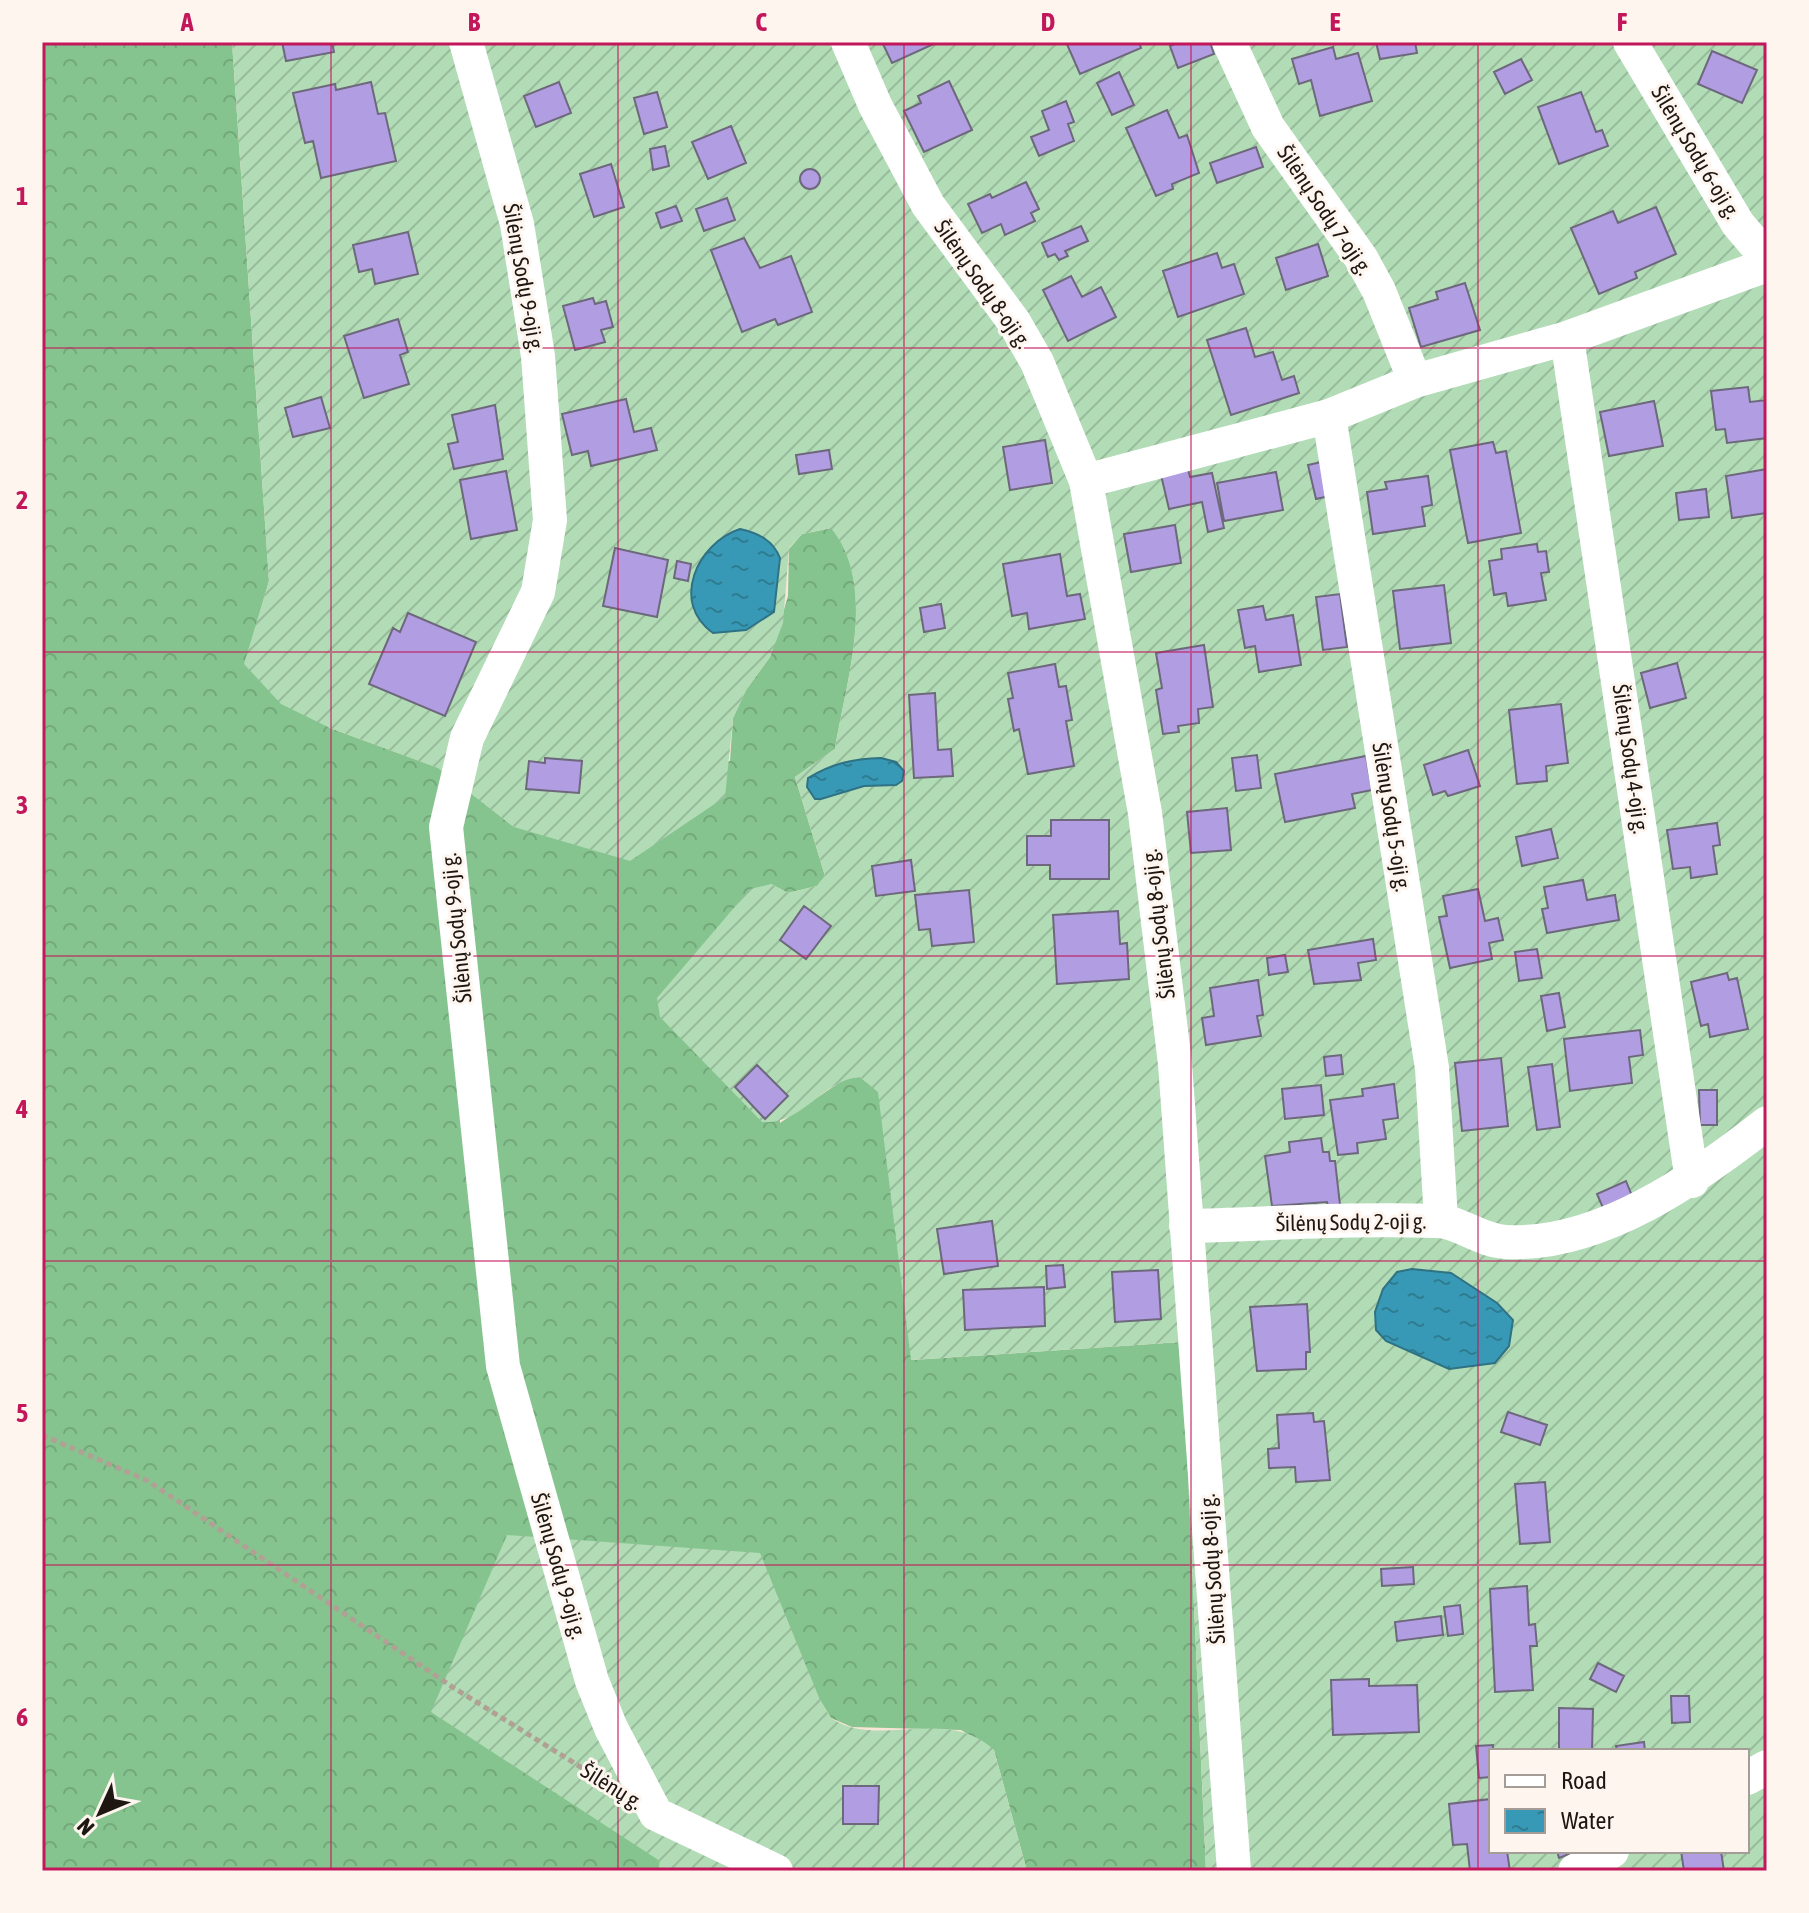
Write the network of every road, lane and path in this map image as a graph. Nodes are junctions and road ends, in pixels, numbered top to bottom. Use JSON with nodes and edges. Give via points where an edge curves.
{"nodes":[{"id":1,"x":466,"y":42,"type":"edge"},
{"id":2,"x":848,"y":42,"type":"edge"},
{"id":3,"x":1229,"y":42,"type":"edge"},
{"id":4,"x":1630,"y":42,"type":"edge"},
{"id":5,"x":1767,"y":258,"type":"edge"},
{"id":6,"x":1767,"y":265,"type":"edge"},
{"id":7,"x":1567,"y":338,"type":"junction"},
{"id":8,"x":1415,"y":381,"type":"junction"},
{"id":9,"x":1329,"y":416,"type":"junction"},
{"id":10,"x":1086,"y":481,"type":"junction"},
{"id":11,"x":1767,"y":1123,"type":"edge"},
{"id":12,"x":1692,"y":1181,"type":"junction"},
{"id":13,"x":1441,"y":1220,"type":"junction"},
{"id":14,"x":1186,"y":1226,"type":"junction"},
{"id":15,"x":42,"y":1435,"type":"edge"},
{"id":16,"x":1767,"y":1767,"type":"edge"},
{"id":17,"x":1749,"y":1777,"type":"edge"},
{"id":18,"x":602,"y":1780,"type":"dead end"},
{"id":19,"x":656,"y":1814,"type":"joint"},
{"id":20,"x":1608,"y":1853,"type":"edge"},
{"id":21,"x":776,"y":1871,"type":"edge"},
{"id":22,"x":1234,"y":1871,"type":"edge"},
{"id":23,"x":1575,"y":1871,"type":"edge"}],
"edges":[{"from":1,"to":19,"type":"street","name":"Šilėnų Sodų 9-oji g.","via":[[517,224],[538,356],[550,520],[538,592],[467,738],[446,827],[503,1366],[592,1681]]},
{"from":2,"to":10,"type":"street","name":"Šilėnų Sodų 8-oji g.","via":[[928,205],[1037,362]]},
{"from":3,"to":8,"type":"street","name":"Šilėnų Sodų 7-oji g.","via":[[1268,127],[1361,258]]},
{"from":4,"to":5,"type":"street","name":"Šilėnų Sodų 6-oji g.","via":[[1738,224]]},
{"from":6,"to":7,"type":"street"},
{"from":7,"to":8,"type":"street"},
{"from":7,"to":12,"type":"street","name":"Šilėnų Sodų 4-oji g."},
{"from":8,"to":9,"type":"street"},
{"from":9,"to":10,"type":"street"},
{"from":9,"to":13,"type":"street","name":"Šilėnų Sodų 5-oji g.","via":[[1432,1068]]},
{"from":10,"to":14,"type":"street","name":"Šilėnų Sodų 8-oji g.","via":[[1145,813],[1175,1064]]},
{"from":11,"to":12,"type":"street","name":"Šilėnų Sodų 2-oji g."},
{"from":12,"to":13,"type":"street","name":"Šilėnų Sodų 2-oji g.","via":[[1612,1219],[1532,1241],[1479,1238]]},
{"from":13,"to":14,"type":"street","name":"Šilėnų Sodų 2-oji g."},
{"from":14,"to":22,"type":"street","name":"Šilėnų Sodų 8-oji g."},
{"from":15,"to":18,"type":"path","name":"Šilėnų g.","via":[[148,1481],[454,1688]]},
{"from":16,"to":17,"type":"street"},
{"from":19,"to":21,"type":"street","name":"Šilėnų g."},
{"from":20,"to":23,"type":"street"}]}
